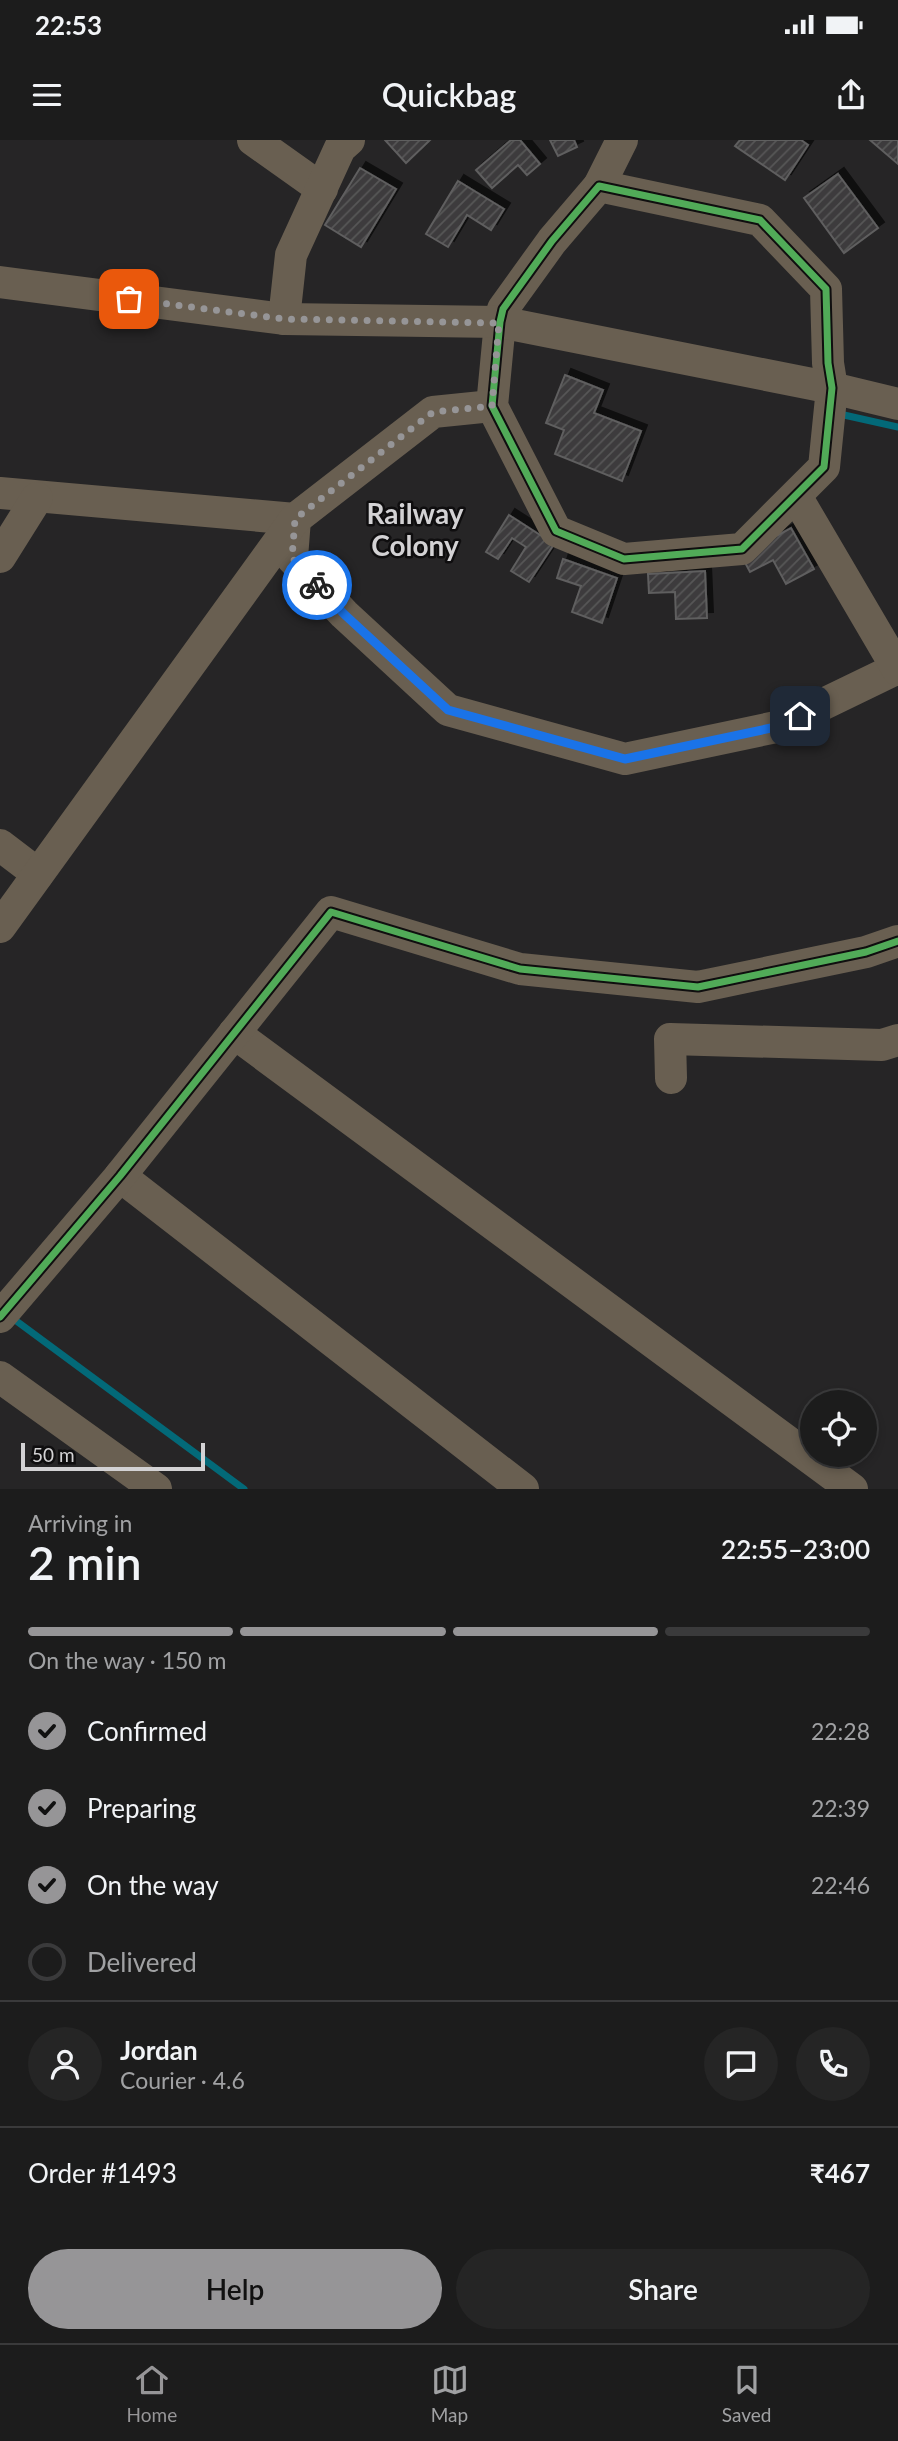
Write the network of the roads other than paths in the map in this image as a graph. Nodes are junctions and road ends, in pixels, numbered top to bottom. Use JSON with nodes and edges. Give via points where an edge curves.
{"nodes":[{"id":1,"x":253,"y":140,"type":"edge"},
{"id":2,"x":349,"y":140,"type":"edge"},
{"id":3,"x":622,"y":140,"type":"edge"},
{"id":4,"x":599,"y":186,"type":"junction"},
{"id":5,"x":322,"y":189,"type":"junction"},
{"id":6,"x":0,"y":282,"type":"edge"},
{"id":7,"x":284,"y":319,"type":"junction"},
{"id":8,"x":499,"y":323,"type":"junction"},
{"id":9,"x":832,"y":388,"type":"junction"},
{"id":10,"x":898,"y":404,"type":"edge"},
{"id":11,"x":492,"y":406,"type":"junction"},
{"id":12,"x":0,"y":493,"type":"edge"},
{"id":13,"x":796,"y":496,"type":"junction"},
{"id":14,"x":37,"y":498,"type":"junction"},
{"id":15,"x":295,"y":519,"type":"junction"},
{"id":16,"x":0,"y":557,"type":"edge"},
{"id":17,"x":898,"y":669,"type":"edge"},
{"id":18,"x":0,"y":845,"type":"edge"},
{"id":19,"x":38,"y":874,"type":"junction"},
{"id":20,"x":0,"y":927,"type":"edge"},
{"id":21,"x":898,"y":941,"type":"edge"},
{"id":22,"x":234,"y":1033,"type":"junction"},
{"id":23,"x":898,"y":1040,"type":"edge"},
{"id":24,"x":671,"y":1078,"type":"dead end"},
{"id":25,"x":120,"y":1176,"type":"junction"},
{"id":26,"x":0,"y":1317,"type":"edge"},
{"id":27,"x":0,"y":1377,"type":"edge"},
{"id":28,"x":156,"y":1489,"type":"edge"},
{"id":29,"x":523,"y":1489,"type":"edge"},
{"id":30,"x":852,"y":1489,"type":"edge"}],
"edges":[{"from":1,"to":5,"type":"street"},
{"from":2,"to":5,"type":"street"},
{"from":3,"to":4,"type":"street"},
{"from":4,"to":8,"type":"street","via":[[503,309]]},
{"from":4,"to":9,"type":"street","via":[[760,220],[826,289]]},
{"from":5,"to":7,"type":"street","via":[[291,255]]},
{"from":6,"to":7,"type":"street"},
{"from":7,"to":8,"type":"street"},
{"from":8,"to":9,"type":"street"},
{"from":8,"to":11,"type":"street"},
{"from":9,"to":10,"type":"street"},
{"from":9,"to":13,"type":"street","via":[[824,467]]},
{"from":11,"to":13,"type":"street","via":[[556,531],[624,559],[743,549]]},
{"from":11,"to":15,"type":"street","via":[[433,412]]},
{"from":12,"to":14,"type":"street"},
{"from":13,"to":17,"type":"street"},
{"from":14,"to":15,"type":"street"},
{"from":14,"to":16,"type":"street"},
{"from":15,"to":17,"type":"street","via":[[292,558],[344,614],[448,710],[625,759],[776,727]]},
{"from":15,"to":19,"type":"street"},
{"from":18,"to":19,"type":"street"},
{"from":19,"to":20,"type":"street"},
{"from":21,"to":22,"type":"street","via":[[866,952],[698,987],[520,969],[331,912]]},
{"from":22,"to":25,"type":"street"},
{"from":22,"to":30,"type":"street"},
{"from":23,"to":24,"type":"street","via":[[882,1045],[670,1039]]},
{"from":25,"to":26,"type":"street"},
{"from":25,"to":29,"type":"street"},
{"from":27,"to":28,"type":"street"}]}
